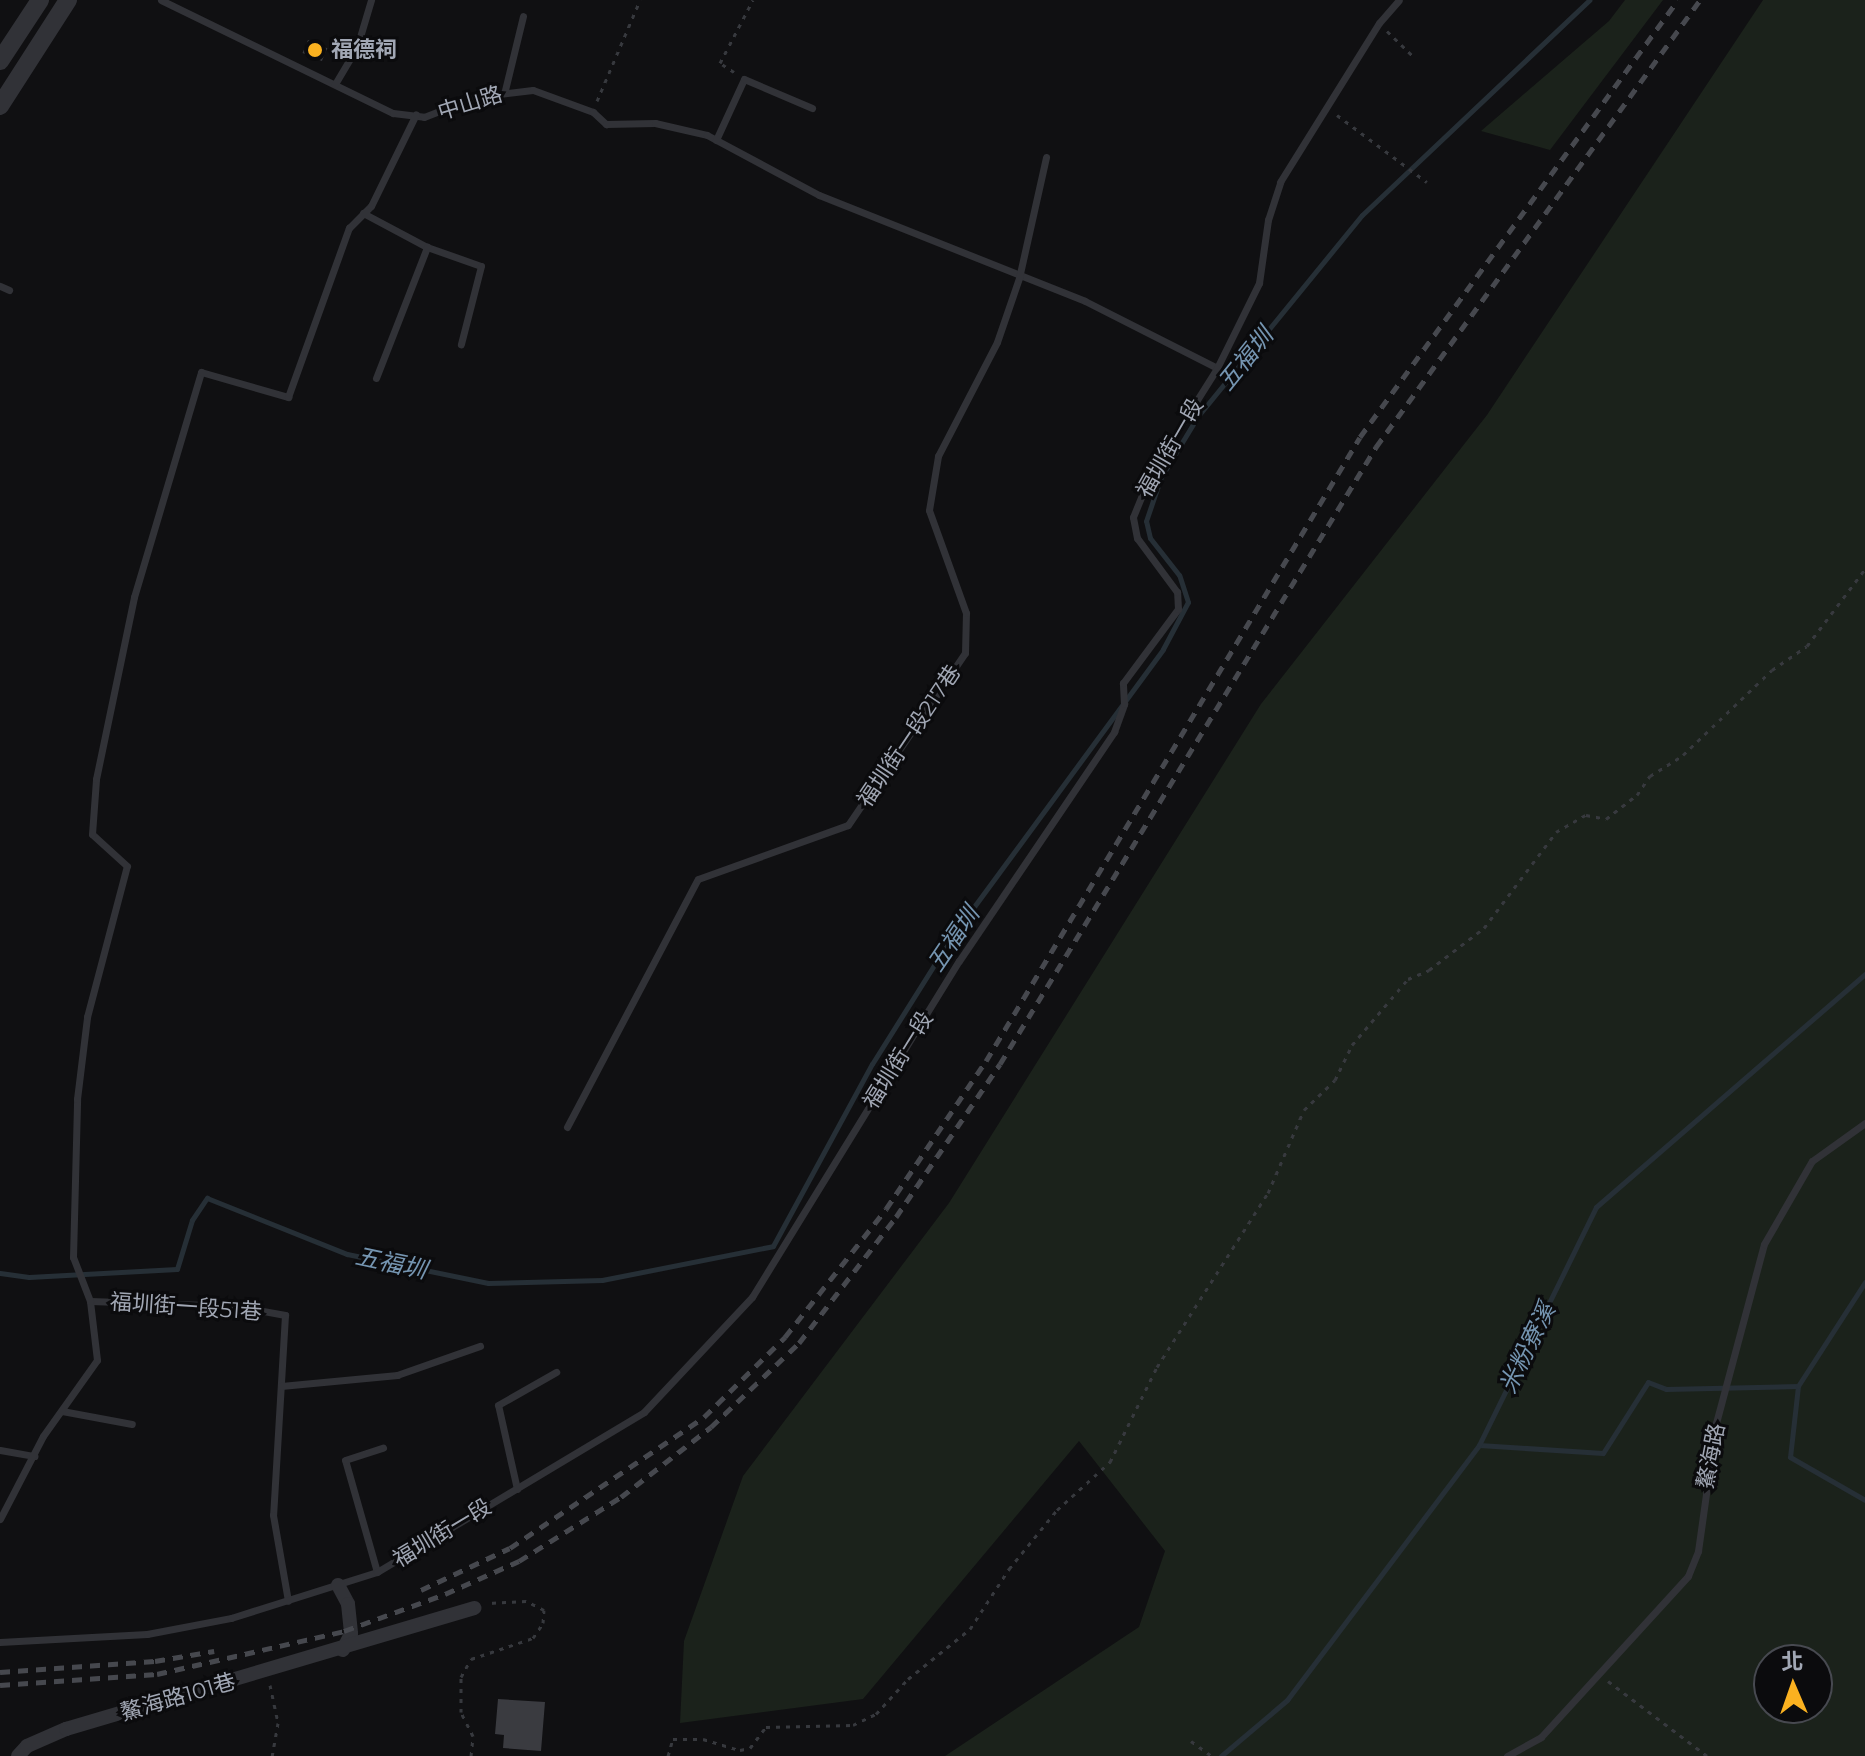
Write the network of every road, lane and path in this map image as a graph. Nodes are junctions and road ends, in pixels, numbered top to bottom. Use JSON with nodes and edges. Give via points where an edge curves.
{"nodes":[{"id":1,"x":40,"y":0,"type":"edge"},
{"id":2,"x":68,"y":0,"type":"edge"},
{"id":3,"x":161,"y":0,"type":"edge"},
{"id":4,"x":371,"y":0,"type":"edge"},
{"id":5,"x":640,"y":0,"type":"edge"},
{"id":6,"x":753,"y":0,"type":"edge"},
{"id":7,"x":1399,"y":0,"type":"edge"},
{"id":8,"x":523,"y":16,"type":"dead end"},
{"id":9,"x":1379,"y":23,"type":"junction"},
{"id":10,"x":1415,"y":58,"type":"dead end"},
{"id":11,"x":0,"y":61,"type":"edge"},
{"id":12,"x":744,"y":79,"type":"junction"},
{"id":13,"x":335,"y":84,"type":"junction"},
{"id":14,"x":505,"y":90,"type":"junction"},
{"id":15,"x":0,"y":106,"type":"edge"},
{"id":16,"x":1325,"y":106,"type":"junction"},
{"id":17,"x":812,"y":108,"type":"dead end"},
{"id":18,"x":593,"y":112,"type":"junction"},
{"id":19,"x":416,"y":114,"type":"junction"},
{"id":20,"x":716,"y":140,"type":"junction"},
{"id":21,"x":1046,"y":157,"type":"dead end"},
{"id":22,"x":1427,"y":182,"type":"dead end"},
{"id":23,"x":363,"y":213,"type":"junction"},
{"id":24,"x":427,"y":247,"type":"junction"},
{"id":25,"x":1019,"y":278,"type":"junction"},
{"id":26,"x":0,"y":286,"type":"edge"},
{"id":27,"x":9,"y":290,"type":"dead end"},
{"id":28,"x":461,"y":344,"type":"dead end"},
{"id":29,"x":1217,"y":368,"type":"junction"},
{"id":30,"x":376,"y":378,"type":"dead end"},
{"id":31,"x":1865,"y":569,"type":"edge"},
{"id":32,"x":1865,"y":1123,"type":"edge"},
{"id":33,"x":567,"y":1127,"type":"dead end"},
{"id":34,"x":90,"y":1300,"type":"junction"},
{"id":35,"x":480,"y":1346,"type":"dead end"},
{"id":36,"x":556,"y":1372,"type":"dead end"},
{"id":37,"x":281,"y":1386,"type":"junction"},
{"id":38,"x":62,"y":1411,"type":"junction"},
{"id":39,"x":132,"y":1424,"type":"dead end"},
{"id":40,"x":383,"y":1448,"type":"dead end"},
{"id":41,"x":0,"y":1450,"type":"edge"},
{"id":42,"x":34,"y":1456,"type":"junction"},
{"id":43,"x":517,"y":1489,"type":"junction"},
{"id":44,"x":0,"y":1519,"type":"edge"},
{"id":45,"x":377,"y":1572,"type":"junction"},
{"id":46,"x":338,"y":1585,"type":"junction"},
{"id":47,"x":288,"y":1601,"type":"junction"},
{"id":48,"x":474,"y":1608,"type":"joint"},
{"id":49,"x":0,"y":1642,"type":"edge"},
{"id":50,"x":343,"y":1650,"type":"junction"},
{"id":51,"x":267,"y":1672,"type":"junction"},
{"id":52,"x":1601,"y":1676,"type":"junction"},
{"id":53,"x":1191,"y":1741,"type":"dead end"},
{"id":54,"x":18,"y":1756,"type":"edge"},
{"id":55,"x":272,"y":1756,"type":"edge"},
{"id":56,"x":471,"y":1756,"type":"edge"},
{"id":57,"x":668,"y":1756,"type":"edge"},
{"id":58,"x":1212,"y":1756,"type":"edge"},
{"id":59,"x":1507,"y":1756,"type":"edge"},
{"id":60,"x":1707,"y":1756,"type":"edge"}],
"edges":[{"from":1,"to":11,"type":"street"},
{"from":2,"to":15,"type":"street"},
{"from":3,"to":13,"type":"lane","name":"中山路"},
{"from":4,"to":13,"type":"lane","via":[[357,47]]},
{"from":5,"to":18,"type":"path"},
{"from":6,"to":12,"type":"path","via":[[720,63]]},
{"from":7,"to":9,"type":"lane","name":"福圳街一段"},
{"from":8,"to":14,"type":"lane"},
{"from":9,"to":10,"type":"path"},
{"from":9,"to":16,"type":"lane","name":"福圳街一段"},
{"from":12,"to":17,"type":"lane"},
{"from":12,"to":20,"type":"lane"},
{"from":13,"to":19,"type":"lane","name":"中山路","via":[[393,113]]},
{"from":14,"to":18,"type":"lane","name":"中山路","via":[[533,90]]},
{"from":14,"to":19,"type":"lane","name":"中山路","via":[[424,117]]},
{"from":16,"to":22,"type":"path"},
{"from":16,"to":29,"type":"lane","name":"福圳街一段","via":[[1280,182],[1268,220],[1259,283]]},
{"from":18,"to":20,"type":"lane","name":"中山路","via":[[606,124],[655,123]]},
{"from":19,"to":23,"type":"lane","name":"中山路"},
{"from":20,"to":25,"type":"lane","via":[[819,195]]},
{"from":21,"to":25,"type":"lane","name":"福圳街一段217巷"},
{"from":23,"to":24,"type":"lane"},
{"from":23,"to":34,"type":"lane","name":"中山路","via":[[349,228],[288,397],[201,372],[134,597],[96,779],[92,834],[127,866],[87,1017],[77,1099],[73,1257]]},
{"from":24,"to":28,"type":"lane","via":[[481,266]]},
{"from":24,"to":30,"type":"lane"},
{"from":25,"to":29,"type":"lane","via":[[1085,301]]},
{"from":25,"to":33,"type":"lane","name":"福圳街一段217巷","via":[[997,342],[938,456],[929,510],[966,613],[965,653],[848,825],[698,879]]},
{"from":26,"to":27,"type":"lane"},
{"from":29,"to":43,"type":"lane","name":"福圳街一段","via":[[1151,473],[1133,517],[1137,538],[1177,592],[1178,609],[1123,683],[1124,704],[1114,732],[959,961],[752,1297],[644,1412]]},
{"from":31,"to":57,"type":"path","via":[[1807,646],[1772,670],[1606,819],[1586,815],[1556,832],[1484,928],[1429,970],[1408,979],[1361,1034],[1335,1080],[1304,1110],[1268,1193],[1157,1367],[1110,1462],[1057,1510],[970,1629],[908,1679],[876,1714],[853,1725],[766,1727],[750,1748],[740,1750],[703,1739],[673,1739]]},
{"from":32,"to":52,"type":"lane","name":"鰲海路","via":[[1812,1161],[1764,1244],[1716,1423],[1698,1551],[1674,1594]]},
{"from":34,"to":37,"type":"lane","name":"福圳街一段51巷","via":[[236,1306],[285,1315]]},
{"from":34,"to":38,"type":"lane","name":"福圳街一段51巷","via":[[97,1360]]},
{"from":35,"to":37,"type":"lane","via":[[397,1375]]},
{"from":36,"to":43,"type":"lane","via":[[498,1405]]},
{"from":37,"to":47,"type":"lane","name":"福圳街一段51巷","via":[[273,1515]]},
{"from":38,"to":39,"type":"lane"},
{"from":38,"to":42,"type":"lane","name":"福圳街一段51巷"},
{"from":40,"to":45,"type":"lane","via":[[345,1460]]},
{"from":41,"to":42,"type":"lane"},
{"from":42,"to":44,"type":"lane","name":"福圳街一段51巷"},
{"from":43,"to":45,"type":"lane","name":"福圳街一段"},
{"from":45,"to":46,"type":"lane","name":"福圳街一段"},
{"from":46,"to":47,"type":"lane","name":"福圳街一段"},
{"from":46,"to":50,"type":"street","via":[[348,1604],[351,1634]]},
{"from":47,"to":49,"type":"lane","name":"福圳街一段","via":[[147,1634]]},
{"from":48,"to":50,"type":"street","name":"鰲海路101巷"},
{"from":48,"to":56,"type":"path","via":[[526,1601],[544,1610],[533,1638],[471,1659],[461,1677],[461,1712],[473,1736]]},
{"from":50,"to":51,"type":"street","name":"鰲海路101巷"},
{"from":51,"to":54,"type":"street","name":"鰲海路101巷","via":[[66,1729],[27,1746]]},
{"from":51,"to":55,"type":"path","via":[[278,1723]]},
{"from":52,"to":59,"type":"lane","name":"鰲海路","via":[[1541,1737]]},
{"from":52,"to":60,"type":"path"},
{"from":53,"to":58,"type":"path"}]}
